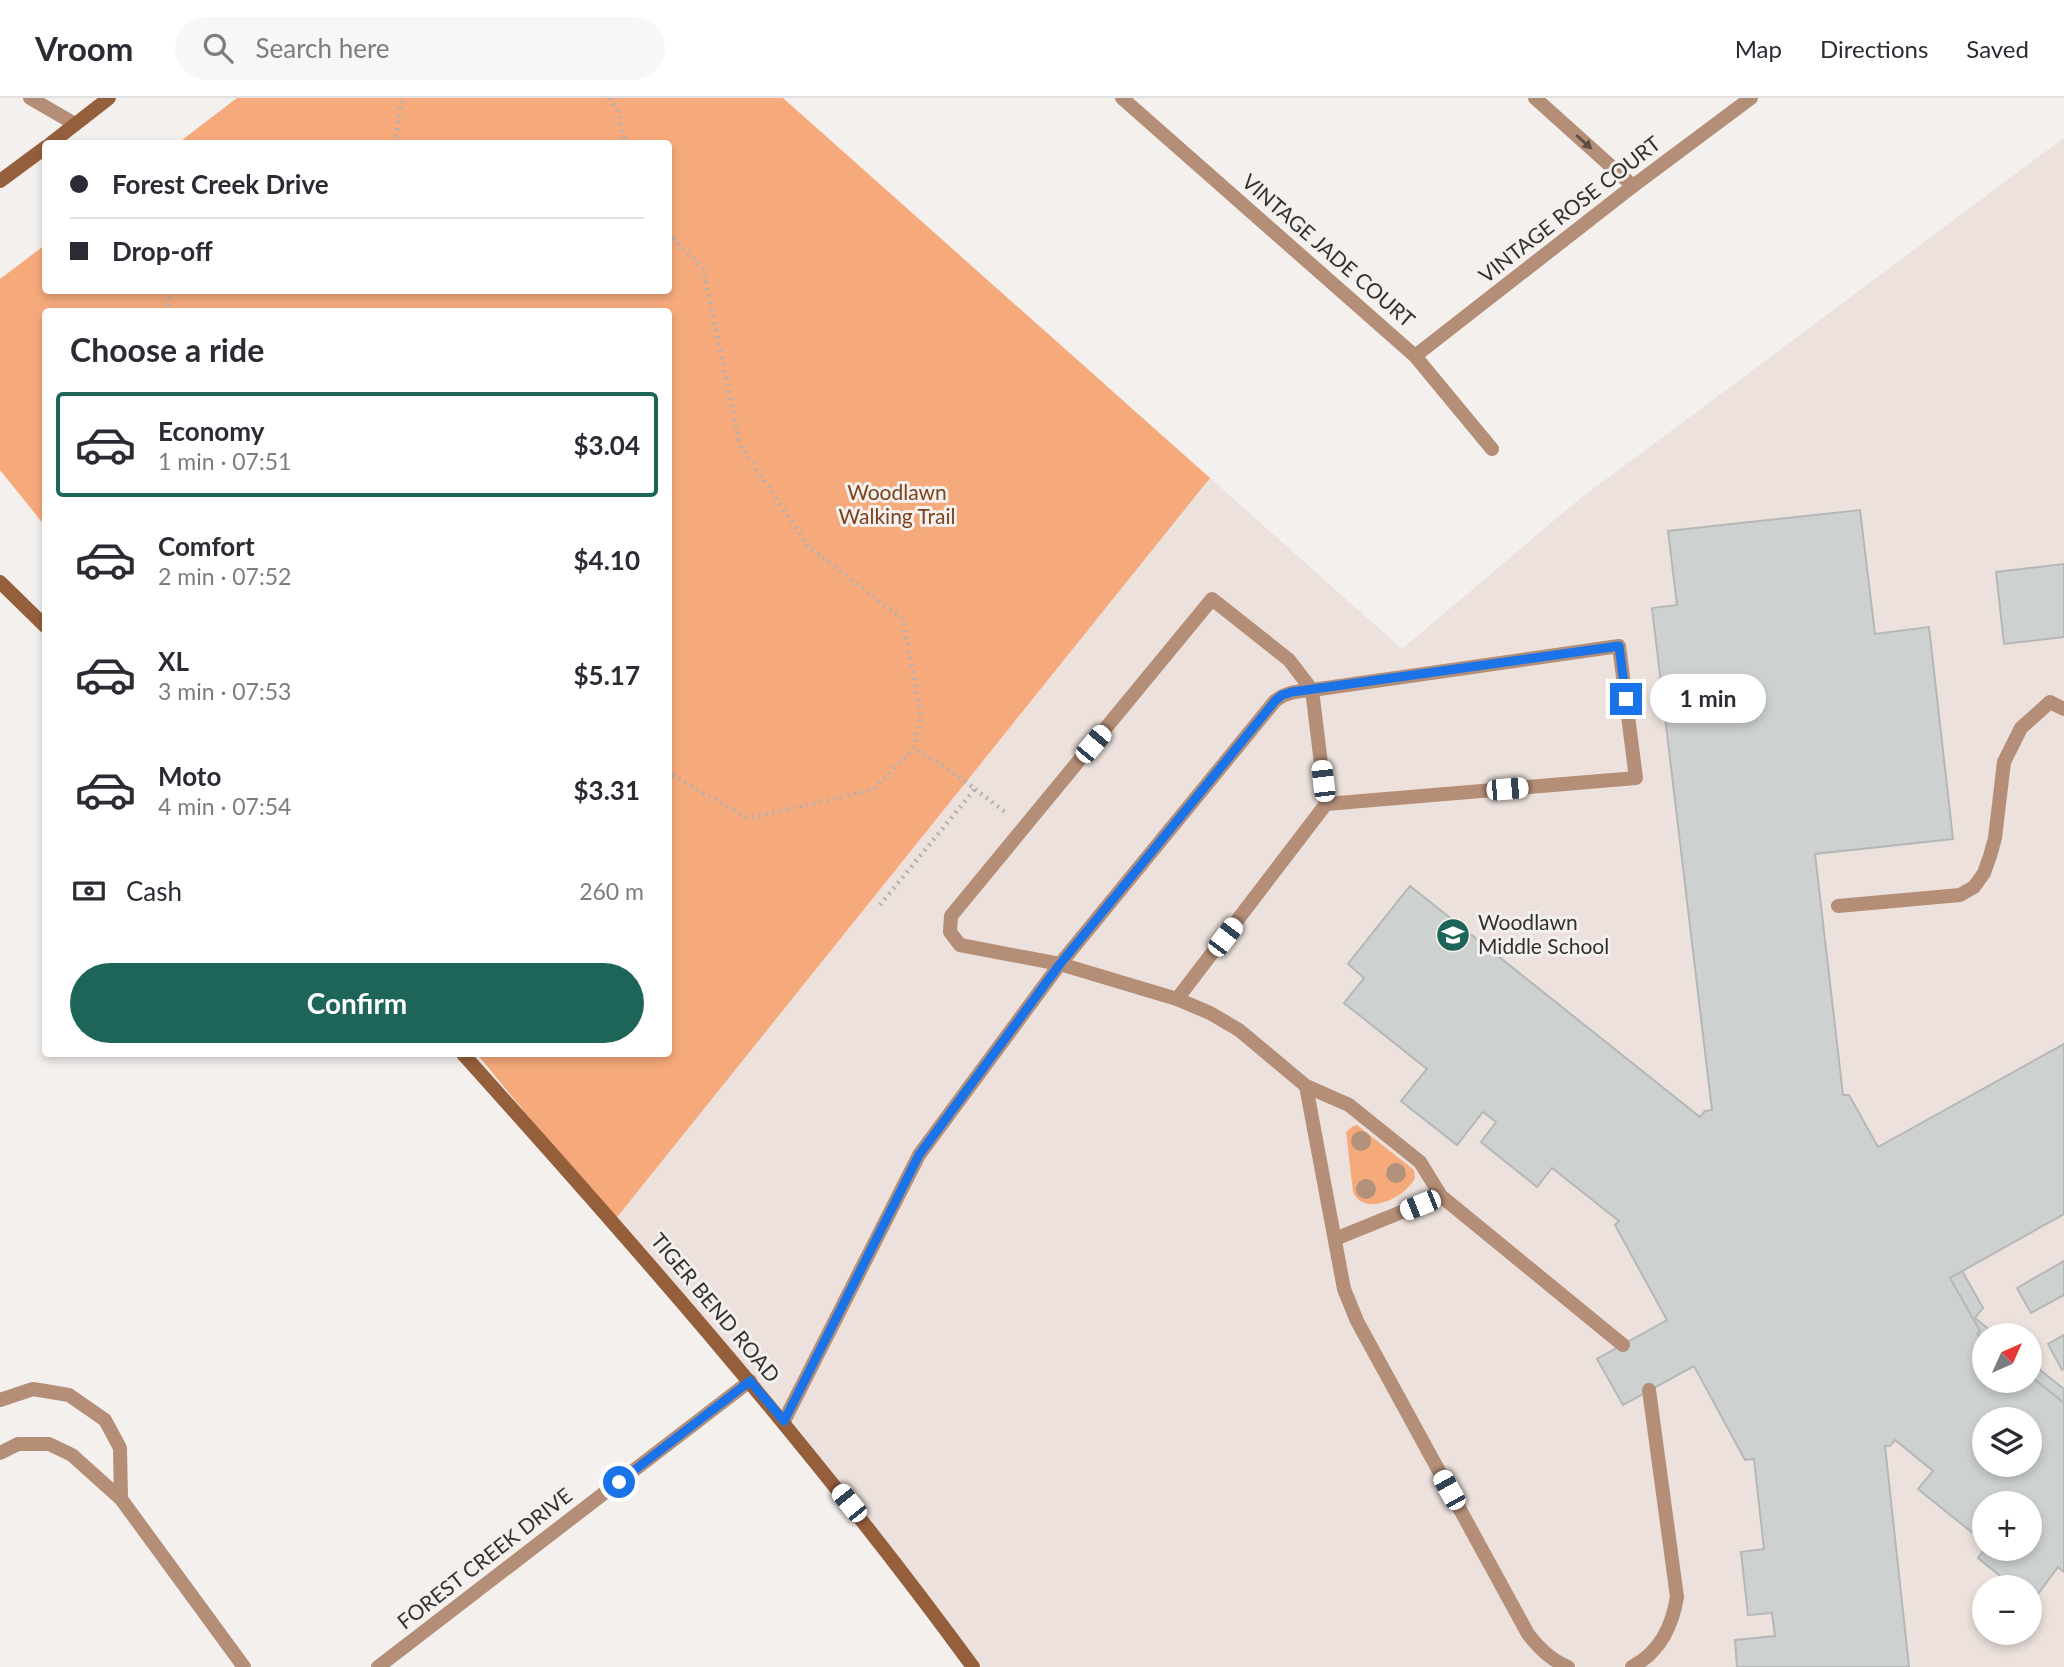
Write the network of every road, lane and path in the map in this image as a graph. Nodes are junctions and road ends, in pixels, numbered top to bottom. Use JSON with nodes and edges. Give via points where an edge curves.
{"nodes":[{"id":1,"x":30,"y":98,"type":"edge"},
{"id":2,"x":109,"y":98,"type":"edge"},
{"id":3,"x":406,"y":98,"type":"edge"},
{"id":4,"x":609,"y":98,"type":"edge"},
{"id":5,"x":1122,"y":98,"type":"edge"},
{"id":6,"x":1535,"y":98,"type":"edge"},
{"id":7,"x":1751,"y":98,"type":"edge"},
{"id":8,"x":75,"y":124,"type":"junction"},
{"id":9,"x":54,"y":140,"type":"edge"},
{"id":10,"x":396,"y":140,"type":"edge"},
{"id":11,"x":625,"y":140,"type":"edge"},
{"id":12,"x":42,"y":150,"type":"edge"},
{"id":13,"x":0,"y":181,"type":"edge"},
{"id":14,"x":1633,"y":187,"type":"junction"},
{"id":15,"x":672,"y":237,"type":"edge"},
{"id":16,"x":1415,"y":356,"type":"junction"},
{"id":17,"x":1492,"y":449,"type":"dead end"},
{"id":18,"x":0,"y":582,"type":"edge"},
{"id":19,"x":42,"y":622,"type":"edge"},
{"id":20,"x":1312,"y":690,"type":"junction"},
{"id":21,"x":2064,"y":709,"type":"edge"},
{"id":22,"x":913,"y":749,"type":"junction"},
{"id":23,"x":672,"y":775,"type":"edge"},
{"id":24,"x":975,"y":789,"type":"junction"},
{"id":25,"x":1326,"y":804,"type":"junction"},
{"id":26,"x":1025,"y":827,"type":"junction"},
{"id":27,"x":880,"y":905,"type":"dead end"},
{"id":28,"x":1838,"y":906,"type":"dead end"},
{"id":29,"x":1060,"y":964,"type":"junction"},
{"id":30,"x":1177,"y":999,"type":"junction"},
{"id":31,"x":466,"y":1057,"type":"edge"},
{"id":32,"x":1306,"y":1086,"type":"junction"},
{"id":33,"x":1441,"y":1196,"type":"junction"},
{"id":34,"x":1335,"y":1239,"type":"junction"},
{"id":35,"x":1623,"y":1345,"type":"dead end"},
{"id":36,"x":750,"y":1381,"type":"junction"},
{"id":37,"x":1649,"y":1390,"type":"dead end"},
{"id":38,"x":0,"y":1401,"type":"edge"},
{"id":39,"x":784,"y":1421,"type":"junction"},
{"id":40,"x":0,"y":1452,"type":"edge"},
{"id":41,"x":121,"y":1499,"type":"junction"},
{"id":42,"x":244,"y":1667,"type":"edge"},
{"id":43,"x":378,"y":1667,"type":"edge"},
{"id":44,"x":973,"y":1667,"type":"edge"},
{"id":45,"x":1568,"y":1667,"type":"edge"},
{"id":46,"x":1632,"y":1667,"type":"edge"}],
"edges":[{"from":1,"to":8,"type":"street"},
{"from":2,"to":8,"type":"main road"},
{"from":3,"to":10,"type":"path"},
{"from":4,"to":11,"type":"path"},
{"from":5,"to":16,"type":"street","name":"VINTAGE JADE COURT"},
{"from":6,"to":14,"type":"street","one_way":true},
{"from":7,"to":14,"type":"street","name":"VINTAGE ROSE COURT"},
{"from":8,"to":9,"type":"main road"},
{"from":12,"to":13,"type":"main road"},
{"from":14,"to":16,"type":"street","name":"VINTAGE ROSE COURT"},
{"from":15,"to":22,"type":"path","via":[[703,268],[740,445],[809,547],[903,619],[921,717]]},
{"from":16,"to":17,"type":"street","name":"VINTAGE JADE COURT"},
{"from":18,"to":19,"type":"main road"},
{"from":20,"to":25,"type":"street"},
{"from":20,"to":25,"type":"street","via":[[1619,646],[1636,778]]},
{"from":20,"to":26,"type":"street","via":[[1289,660],[1212,600]]},
{"from":20,"to":29,"type":"street","via":[[1292,692],[1275,701]]},
{"from":21,"to":28,"type":"street","via":[[2050,702],[2021,728],[2004,762],[1995,838],[1984,873],[1974,887],[1960,895]]},
{"from":22,"to":23,"type":"path","via":[[873,790],[748,818]]},
{"from":22,"to":24,"type":"path"},
{"from":24,"to":26,"type":"path"},
{"from":24,"to":27,"type":"path"},
{"from":25,"to":30,"type":"street"},
{"from":26,"to":29,"type":"street","via":[[951,916],[950,932],[960,945]]},
{"from":29,"to":30,"type":"street"},
{"from":29,"to":39,"type":"street","via":[[919,1155]]},
{"from":30,"to":32,"type":"street","via":[[1239,1030]]},
{"from":31,"to":36,"type":"main road","name":"TIGER BEND ROAD"},
{"from":32,"to":33,"type":"street","via":[[1349,1104],[1420,1162]]},
{"from":32,"to":34,"type":"street"},
{"from":33,"to":34,"type":"street"},
{"from":33,"to":35,"type":"street"},
{"from":34,"to":45,"type":"street","via":[[1344,1289],[1357,1321],[1528,1634],[1541,1650]]},
{"from":36,"to":39,"type":"main road","name":"TIGER BEND ROAD"},
{"from":36,"to":43,"type":"street","name":"FOREST CREEK DRIVE"},
{"from":37,"to":46,"type":"street","via":[[1677,1597],[1666,1635]]},
{"from":38,"to":41,"type":"street","via":[[33,1389],[69,1395],[105,1420],[120,1448]]},
{"from":39,"to":44,"type":"main road","name":"TIGER BEND ROAD"},
{"from":40,"to":41,"type":"street","via":[[18,1444],[49,1444],[72,1455]]},
{"from":41,"to":42,"type":"street"}]}
